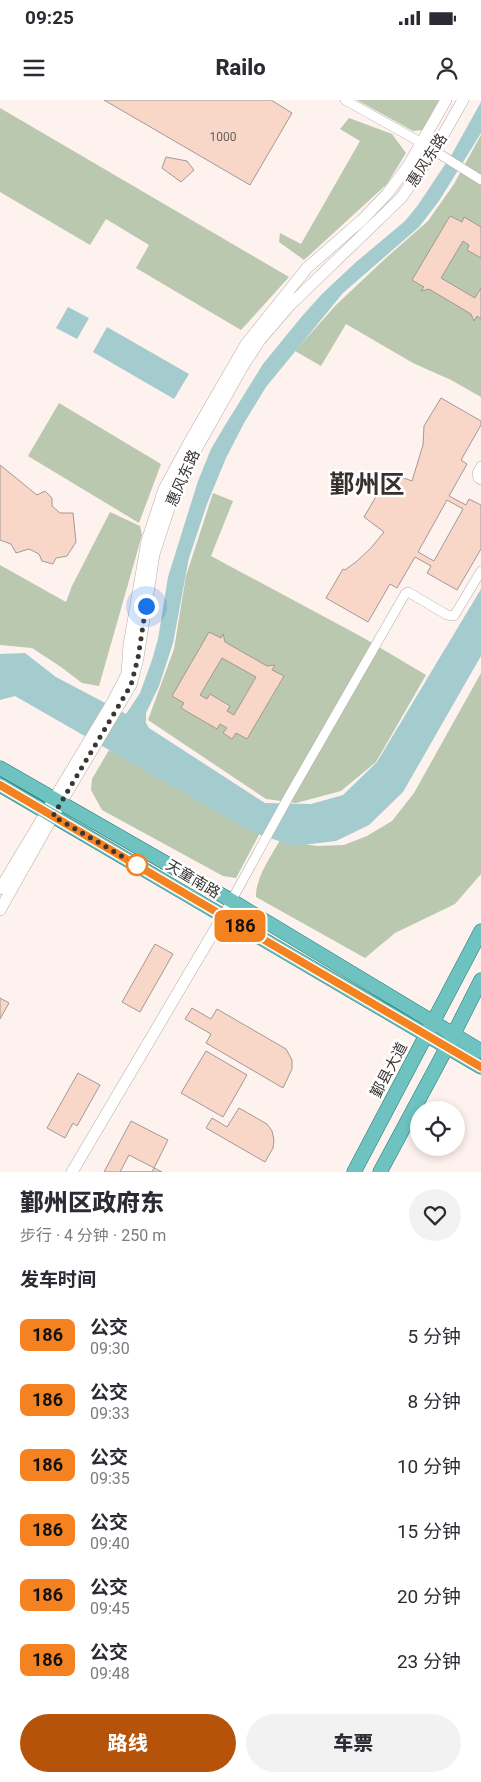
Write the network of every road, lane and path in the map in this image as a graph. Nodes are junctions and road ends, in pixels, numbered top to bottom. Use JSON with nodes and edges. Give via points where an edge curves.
{"nodes":[{"id":1,"x":345,"y":100,"type":"edge"},
{"id":2,"x":446,"y":100,"type":"edge"},
{"id":3,"x":463,"y":100,"type":"edge"},
{"id":4,"x":422,"y":143,"type":"junction"},
{"id":5,"x":434,"y":151,"type":"junction"},
{"id":6,"x":481,"y":180,"type":"edge"},
{"id":7,"x":481,"y":466,"type":"edge"},
{"id":8,"x":481,"y":480,"type":"edge"},
{"id":9,"x":481,"y":571,"type":"edge"},
{"id":10,"x":116,"y":704,"type":"junction"},
{"id":11,"x":0,"y":768,"type":"edge"},
{"id":12,"x":0,"y":785,"type":"edge"},
{"id":13,"x":57,"y":801,"type":"junction"},
{"id":14,"x":49,"y":814,"type":"junction"},
{"id":15,"x":0,"y":889,"type":"edge"},
{"id":16,"x":232,"y":901,"type":"junction"},
{"id":17,"x":0,"y":910,"type":"edge"},
{"id":18,"x":223,"y":916,"type":"junction"},
{"id":19,"x":481,"y":931,"type":"edge"},
{"id":20,"x":481,"y":980,"type":"edge"},
{"id":21,"x":433,"y":1022,"type":"junction"},
{"id":22,"x":426,"y":1035,"type":"junction"},
{"id":23,"x":450,"y":1041,"type":"junction"},
{"id":24,"x":481,"y":1051,"type":"edge"},
{"id":25,"x":481,"y":1067,"type":"edge"},
{"id":26,"x":72,"y":1172,"type":"edge"},
{"id":27,"x":354,"y":1172,"type":"edge"},
{"id":28,"x":380,"y":1172,"type":"edge"}],
"edges":[{"from":1,"to":4,"type":"street"},
{"from":2,"to":4,"type":"street","name":"惠风东路"},
{"from":3,"to":5,"type":"street","name":"惠风东路"},
{"from":4,"to":5,"type":"street"},
{"from":4,"to":10,"type":"street","name":"惠风东路","via":[[387,194],[307,268],[246,344],[190,440],[164,490],[147,541],[127,674]]},
{"from":5,"to":6,"type":"street"},
{"from":5,"to":10,"type":"street","name":"惠风东路","via":[[401,198],[290,305],[260,340],[202,437],[175,490],[154,554],[138,658],[131,685]]},
{"from":7,"to":8,"type":"street","via":[[477,473]]},
{"from":9,"to":16,"type":"street","via":[[454,616],[408,592],[405,594]]},
{"from":10,"to":13,"type":"street","name":"惠风东路"},
{"from":11,"to":13,"type":"main road"},
{"from":12,"to":14,"type":"main road","name":"天童南路"},
{"from":13,"to":14,"type":"street","name":"惠风东路"},
{"from":13,"to":16,"type":"main road"},
{"from":14,"to":15,"type":"street","name":"惠风东路"},
{"from":14,"to":17,"type":"street","name":"惠风东路"},
{"from":14,"to":18,"type":"main road","name":"天童南路"},
{"from":16,"to":18,"type":"street"},
{"from":16,"to":21,"type":"main road"},
{"from":18,"to":22,"type":"main road","name":"天童南路"},
{"from":18,"to":26,"type":"street"},
{"from":19,"to":21,"type":"main road","name":"鄞县大道"},
{"from":20,"to":23,"type":"main road"},
{"from":21,"to":22,"type":"main road","name":"鄞县大道"},
{"from":21,"to":23,"type":"main road"},
{"from":22,"to":23,"type":"main road","name":"天童南路"},
{"from":22,"to":27,"type":"main road","name":"鄞县大道"},
{"from":23,"to":24,"type":"main road"},
{"from":23,"to":25,"type":"main road"},
{"from":23,"to":28,"type":"main road"}]}
